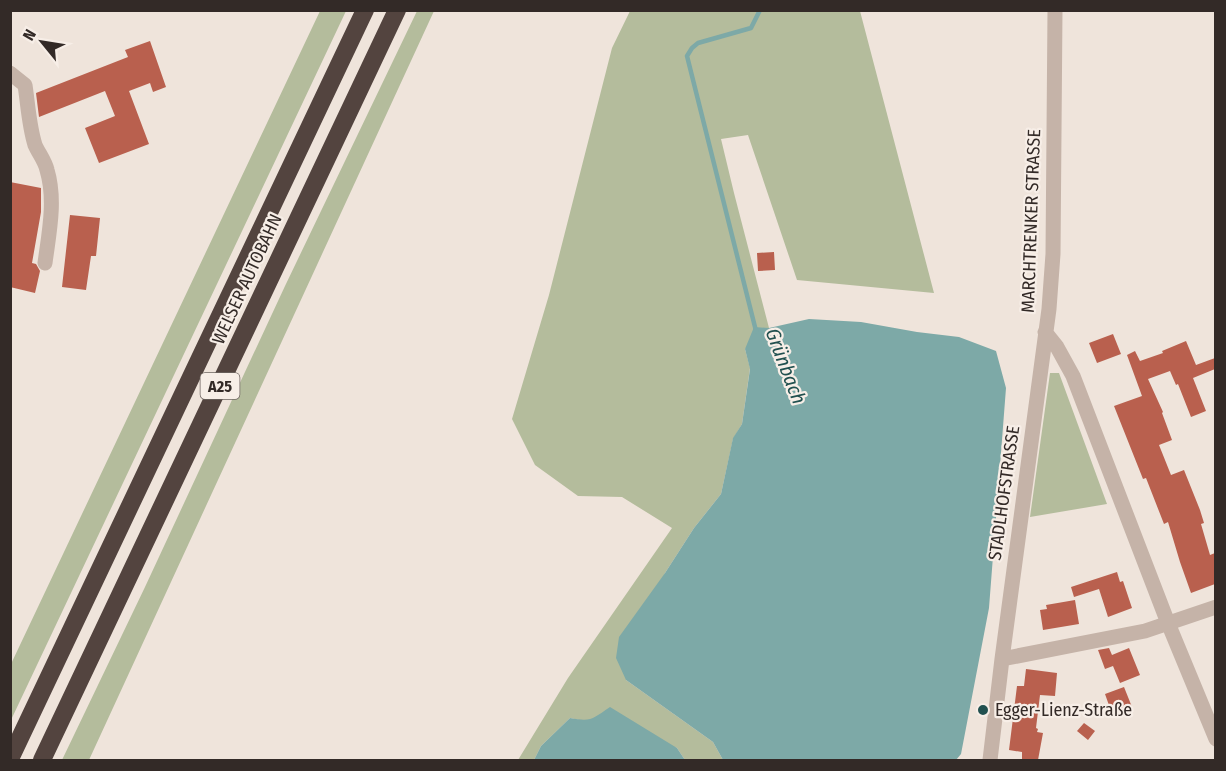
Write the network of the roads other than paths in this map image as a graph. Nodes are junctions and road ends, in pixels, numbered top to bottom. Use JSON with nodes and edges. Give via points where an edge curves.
{"nodes":[{"id":1,"x":365,"y":10,"type":"edge"},
{"id":2,"x":397,"y":10,"type":"edge"},
{"id":3,"x":1055,"y":10,"type":"edge"},
{"id":4,"x":10,"y":73,"type":"edge"},
{"id":5,"x":45,"y":263,"type":"dead end"},
{"id":6,"x":1046,"y":332,"type":"junction"},
{"id":7,"x":1215,"y":607,"type":"edge"},
{"id":8,"x":1168,"y":623,"type":"junction"},
{"id":9,"x":1002,"y":659,"type":"junction"},
{"id":10,"x":1212,"y":720,"type":"edge"},
{"id":11,"x":1215,"y":739,"type":"edge"},
{"id":12,"x":10,"y":759,"type":"edge"},
{"id":13,"x":42,"y":760,"type":"edge"},
{"id":14,"x":990,"y":760,"type":"edge"}],
"edges":[{"from":1,"to":12,"type":"highway","name":"WELSER AUTOBAHN","number":"A25"},
{"from":2,"to":13,"type":"highway","name":"WELSER AUTOBAHN","number":"A25"},
{"from":3,"to":6,"type":"street","name":"MARCHTRENKER STRASSE","via":[[1053,255]]},
{"from":4,"to":5,"type":"street","via":[[25,85],[31,129],[47,170],[51,216]]},
{"from":6,"to":8,"type":"street","name":"MARCHTRENKER STRASSE","via":[[1073,376]]},
{"from":6,"to":9,"type":"street","name":"STADLHOFSTRASSE"},
{"from":7,"to":8,"type":"street"},
{"from":8,"to":9,"type":"street"},
{"from":8,"to":10,"type":"street"},
{"from":9,"to":14,"type":"street","name":"STADLHOFSTRASSE"},
{"from":10,"to":11,"type":"street"}]}
